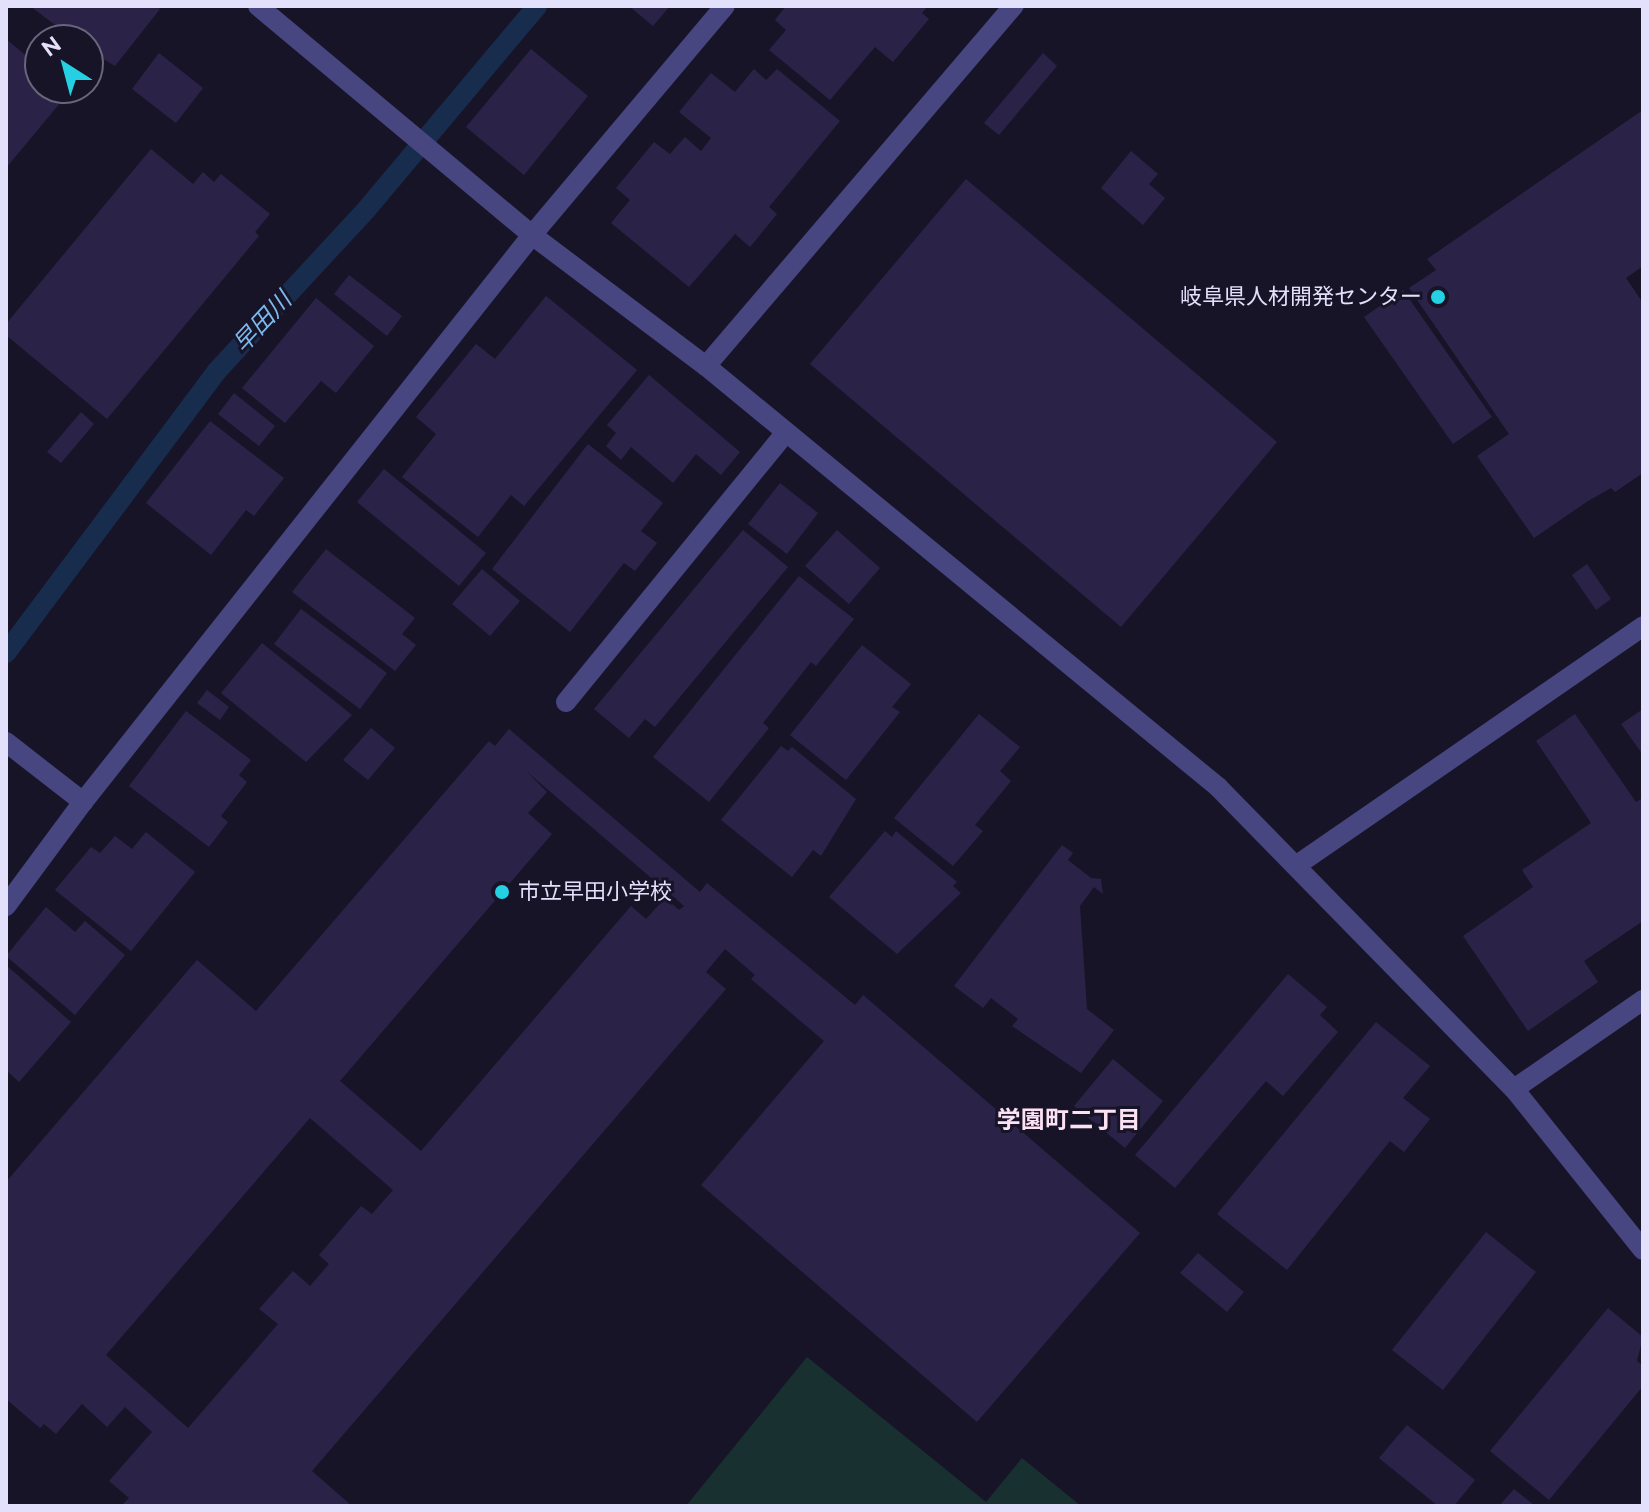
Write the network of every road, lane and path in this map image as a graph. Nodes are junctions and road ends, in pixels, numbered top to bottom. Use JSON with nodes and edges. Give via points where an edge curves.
{"nodes":[{"id":1,"x":258,"y":6,"type":"edge"},
{"id":2,"x":725,"y":6,"type":"edge"},
{"id":3,"x":1014,"y":6,"type":"edge"},
{"id":4,"x":532,"y":235,"type":"junction"},
{"id":5,"x":706,"y":366,"type":"junction"},
{"id":6,"x":786,"y":432,"type":"junction"},
{"id":7,"x":1643,"y":626,"type":"edge"},
{"id":8,"x":566,"y":702,"type":"dead end"},
{"id":9,"x":6,"y":742,"type":"edge"},
{"id":10,"x":83,"y":802,"type":"junction"},
{"id":11,"x":1297,"y":865,"type":"junction"},
{"id":12,"x":6,"y":906,"type":"edge"},
{"id":13,"x":1643,"y":1000,"type":"edge"},
{"id":14,"x":1514,"y":1089,"type":"junction"},
{"id":15,"x":1643,"y":1250,"type":"edge"}],
"edges":[{"from":1,"to":4,"type":"street"},
{"from":2,"to":4,"type":"street"},
{"from":3,"to":5,"type":"street"},
{"from":4,"to":5,"type":"street"},
{"from":4,"to":10,"type":"street"},
{"from":5,"to":6,"type":"street"},
{"from":6,"to":8,"type":"street"},
{"from":6,"to":11,"type":"street","via":[[1218,787]]},
{"from":7,"to":11,"type":"street"},
{"from":9,"to":10,"type":"street"},
{"from":10,"to":12,"type":"street"},
{"from":11,"to":14,"type":"street"},
{"from":13,"to":14,"type":"street"},
{"from":14,"to":15,"type":"street"}]}
